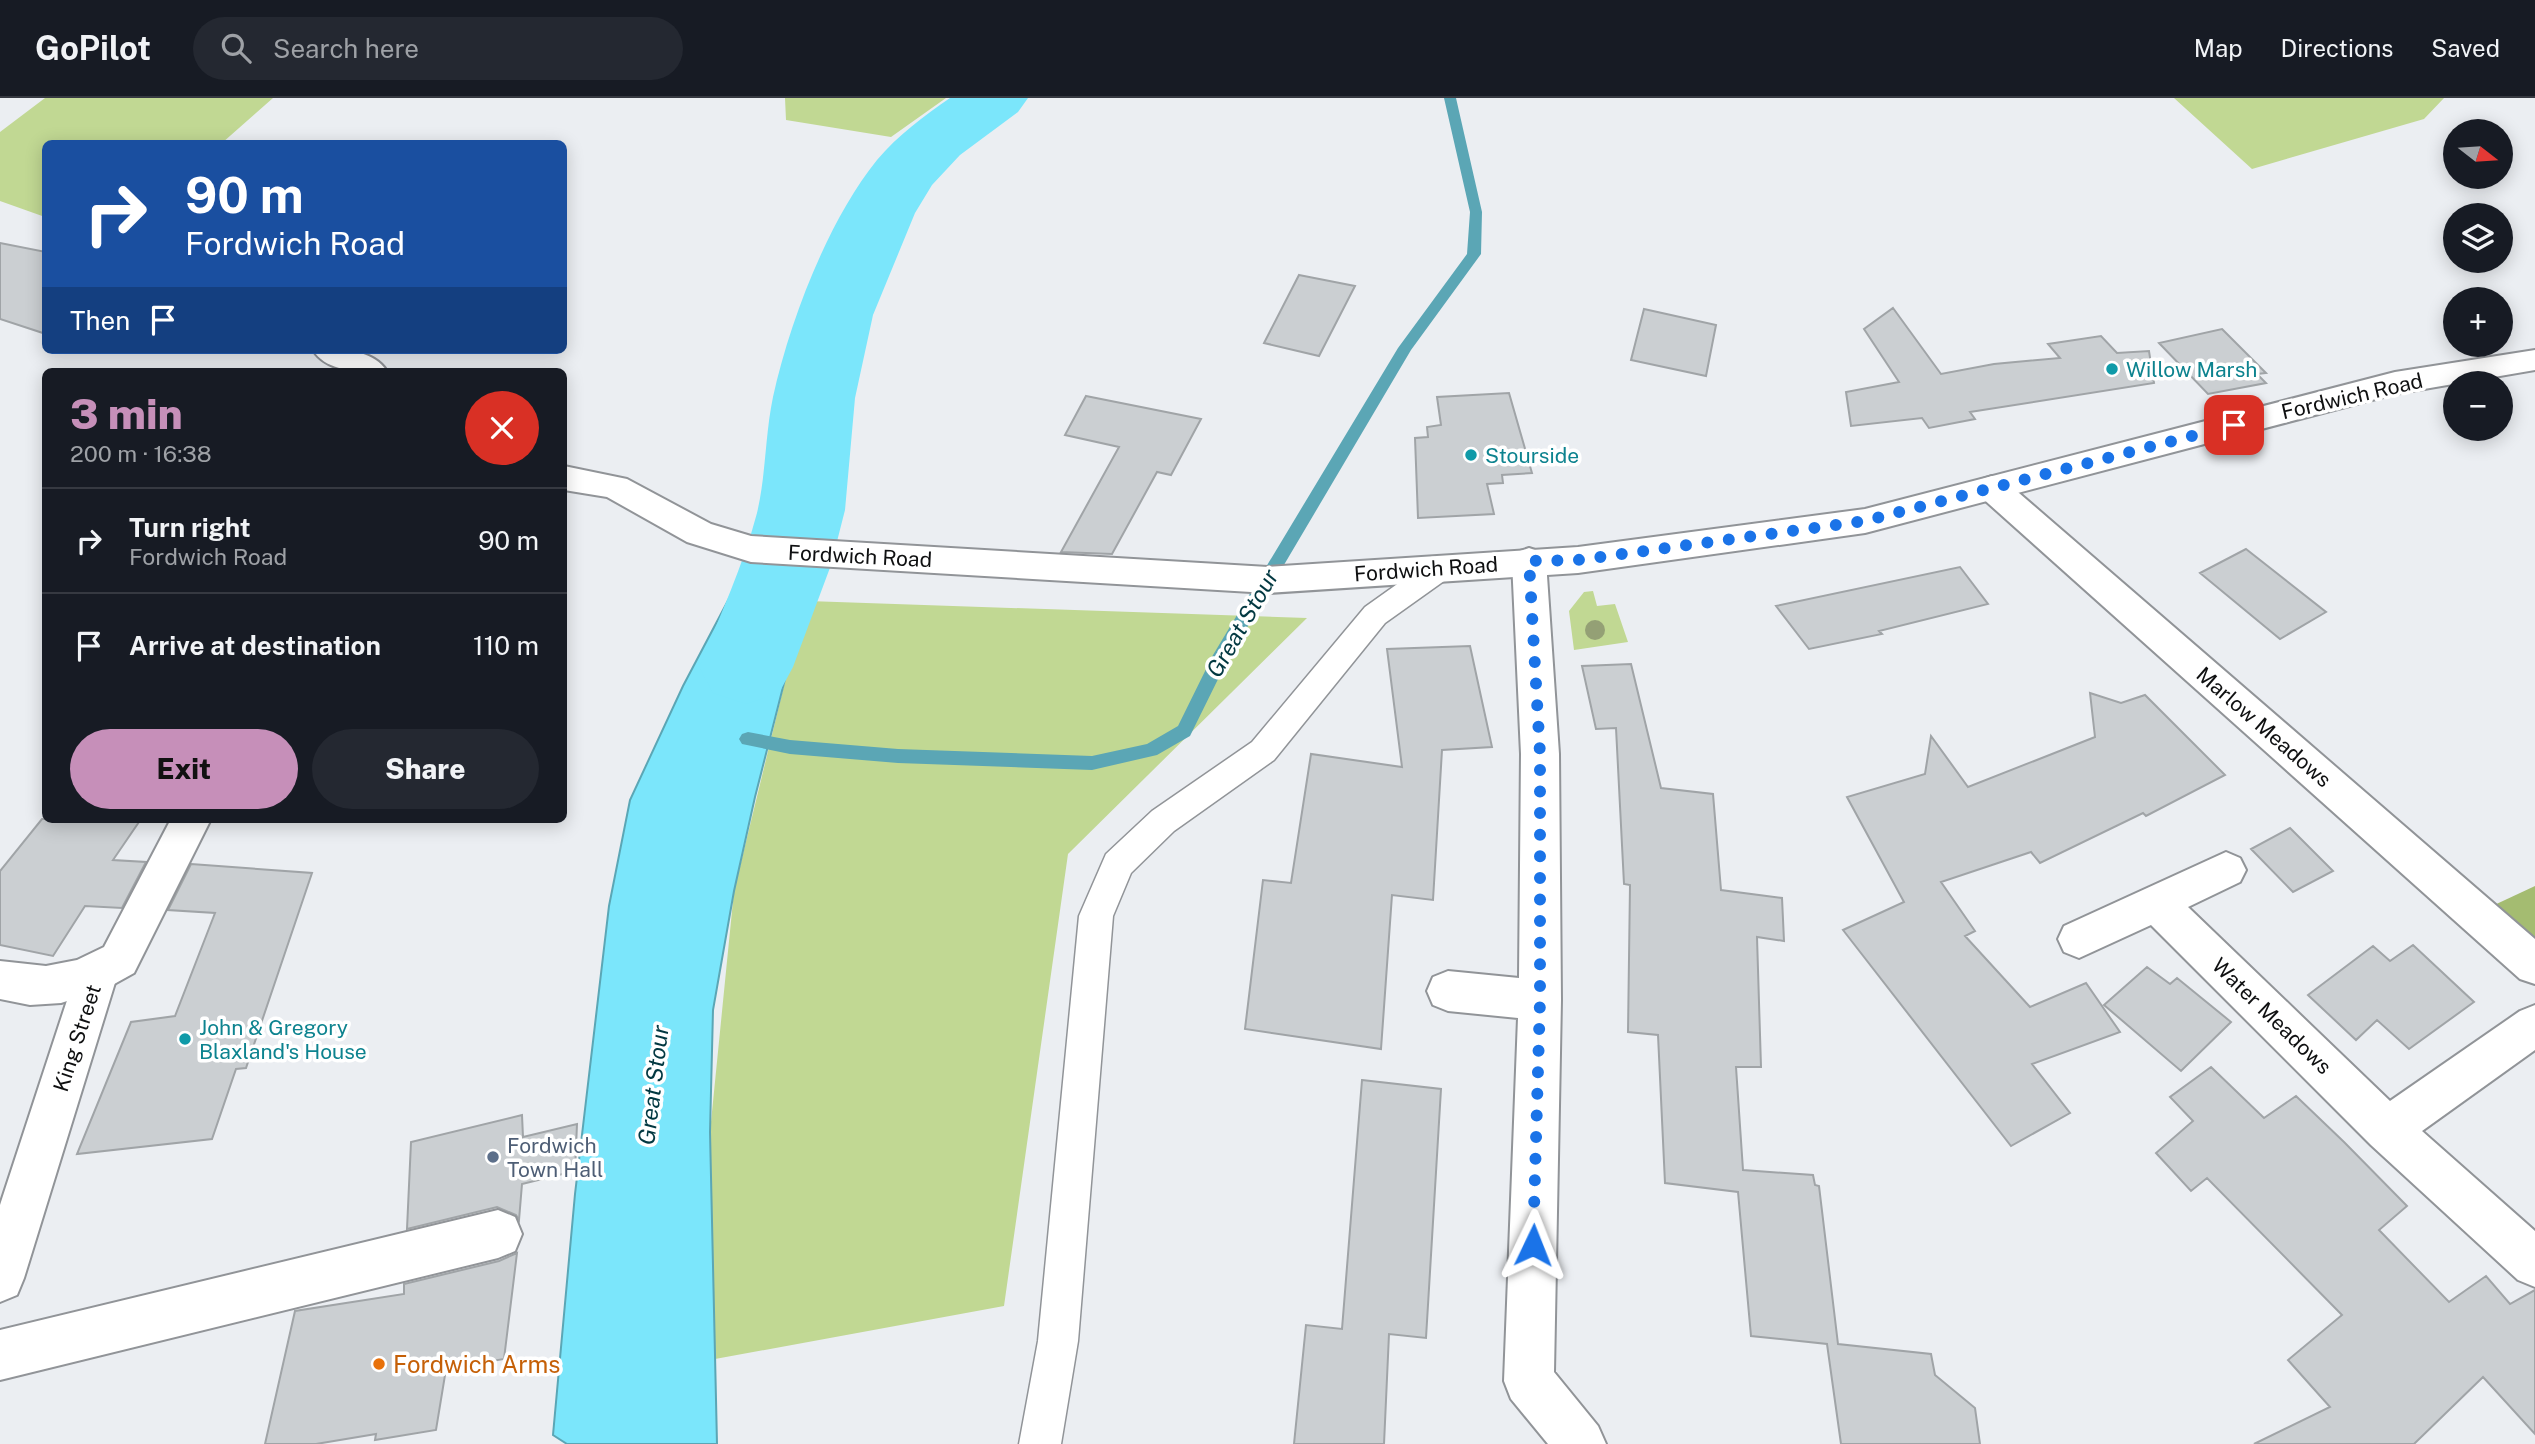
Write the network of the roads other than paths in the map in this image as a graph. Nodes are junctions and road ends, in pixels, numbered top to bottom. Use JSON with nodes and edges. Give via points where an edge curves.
{"nodes":[{"id":1,"x":336,"y":354,"type":"edge"},
{"id":2,"x":2535,"y":360,"type":"edge"},
{"id":3,"x":365,"y":368,"type":"edge"},
{"id":4,"x":567,"y":478,"type":"edge"},
{"id":5,"x":1992,"y":488,"type":"junction"},
{"id":6,"x":1529,"y":561,"type":"junction"},
{"id":7,"x":1441,"y":568,"type":"junction"},
{"id":8,"x":189,"y":823,"type":"edge"},
{"id":9,"x":2225,"y":870,"type":"dead end"},
{"id":10,"x":2156,"y":903,"type":"junction"},
{"id":11,"x":2080,"y":939,"type":"dead end"},
{"id":12,"x":2535,"y":965,"type":"edge"},
{"id":13,"x":97,"y":973,"type":"junction"},
{"id":14,"x":0,"y":980,"type":"edge"},
{"id":15,"x":1448,"y":991,"type":"dead end"},
{"id":16,"x":1540,"y":1000,"type":"junction"},
{"id":17,"x":2535,"y":1025,"type":"edge"},
{"id":18,"x":2387,"y":1129,"type":"junction"},
{"id":19,"x":498,"y":1234,"type":"dead end"},
{"id":20,"x":2535,"y":1263,"type":"edge"},
{"id":21,"x":0,"y":1278,"type":"edge"},
{"id":22,"x":0,"y":1355,"type":"edge"},
{"id":23,"x":1040,"y":1444,"type":"edge"},
{"id":24,"x":1580,"y":1444,"type":"edge"}],
"edges":[{"from":1,"to":3,"type":"street"},
{"from":2,"to":5,"type":"street","name":"Fordwich Road","via":[[2395,383]]},
{"from":4,"to":7,"type":"street","name":"Fordwich Road","via":[[615,486],[699,533],[751,549],[1268,580]]},
{"from":5,"to":6,"type":"street","name":"Fordwich Road","via":[[1865,521],[1578,560]]},
{"from":5,"to":12,"type":"street","name":"Marlow Meadows"},
{"from":6,"to":7,"type":"street","name":"Fordwich Road"},
{"from":6,"to":16,"type":"street","via":[[1540,754]]},
{"from":7,"to":23,"type":"lane","via":[[1375,615],[1263,751],[1163,821],[1118,864],[1096,916],[1058,1341]]},
{"from":8,"to":13,"type":"street","name":"King Street","via":[[119,960]]},
{"from":9,"to":10,"type":"street"},
{"from":10,"to":11,"type":"street"},
{"from":10,"to":18,"type":"street","name":"Water Meadows"},
{"from":13,"to":14,"type":"street","via":[[71,983],[11,984]]},
{"from":13,"to":21,"type":"street","name":"King Street"},
{"from":15,"to":16,"type":"street"},
{"from":16,"to":24,"type":"street","via":[[1529,1381]]},
{"from":17,"to":18,"type":"street"},
{"from":18,"to":20,"type":"street","name":"Water Meadows"},
{"from":19,"to":22,"type":"street"}]}
